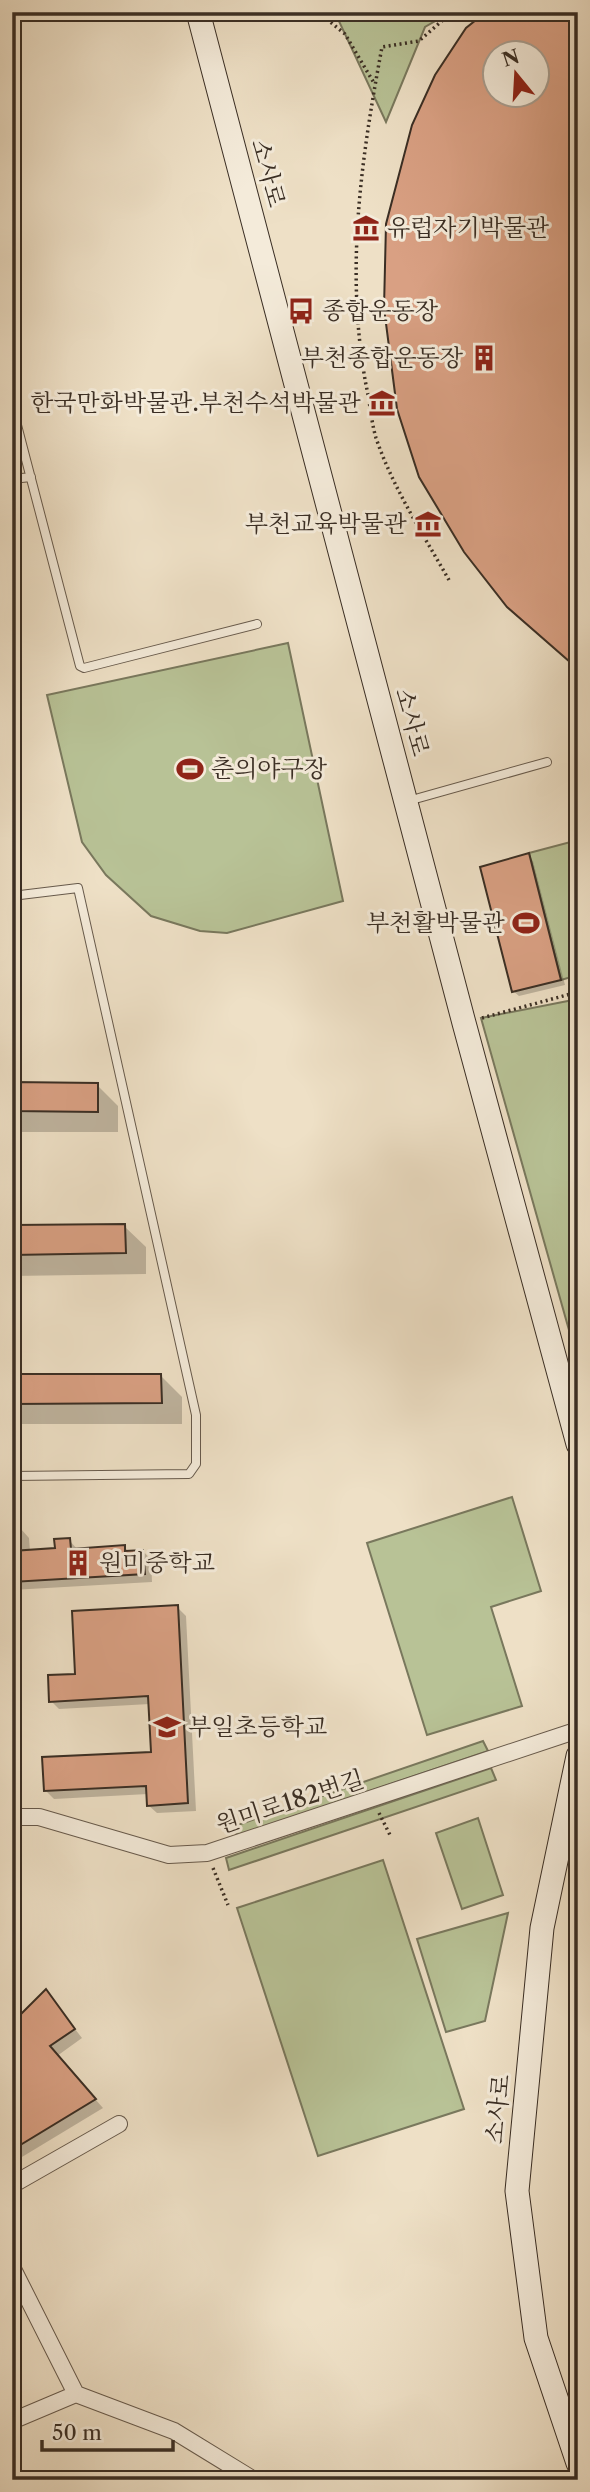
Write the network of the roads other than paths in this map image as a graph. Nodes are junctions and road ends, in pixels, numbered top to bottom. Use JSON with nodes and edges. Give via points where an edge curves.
{"nodes":[{"id":1,"x":198,"y":12,"type":"edge"},
{"id":2,"x":12,"y":406,"type":"edge"},
{"id":3,"x":31,"y":477,"type":"junction"},
{"id":4,"x":12,"y":479,"type":"edge"},
{"id":5,"x":257,"y":624,"type":"dead end"},
{"id":6,"x":547,"y":762,"type":"dead end"},
{"id":7,"x":406,"y":802,"type":"junction"},
{"id":8,"x":12,"y":896,"type":"edge"},
{"id":9,"x":578,"y":1444,"type":"edge"},
{"id":10,"x":12,"y":1476,"type":"edge"},
{"id":11,"x":578,"y":1730,"type":"edge"},
{"id":12,"x":578,"y":1756,"type":"edge"},
{"id":13,"x":12,"y":1816,"type":"edge"},
{"id":14,"x":119,"y":2124,"type":"dead end"},
{"id":15,"x":12,"y":2185,"type":"edge"},
{"id":16,"x":12,"y":2267,"type":"edge"},
{"id":17,"x":76,"y":2394,"type":"junction"},
{"id":18,"x":12,"y":2421,"type":"edge"},
{"id":19,"x":578,"y":2463,"type":"edge"},
{"id":20,"x":254,"y":2480,"type":"edge"}],
"edges":[{"from":1,"to":7,"type":"street","name":"소사로"},
{"from":2,"to":3,"type":"lane"},
{"from":3,"to":4,"type":"lane"},
{"from":3,"to":5,"type":"lane","via":[[80,666]]},
{"from":6,"to":7,"type":"lane"},
{"from":7,"to":9,"type":"street","name":"소사로"},
{"from":8,"to":10,"type":"lane","via":[[78,888],[196,1415],[197,1464],[189,1474]]},
{"from":11,"to":13,"type":"street","name":"원미로182번길","via":[[207,1853],[169,1855],[39,1817]]},
{"from":12,"to":19,"type":"street","name":"소사로","via":[[542,1928],[517,2191],[536,2338]]},
{"from":14,"to":15,"type":"street"},
{"from":16,"to":17,"type":"street"},
{"from":17,"to":18,"type":"street"},
{"from":17,"to":20,"type":"street","via":[[174,2431]]}]}
